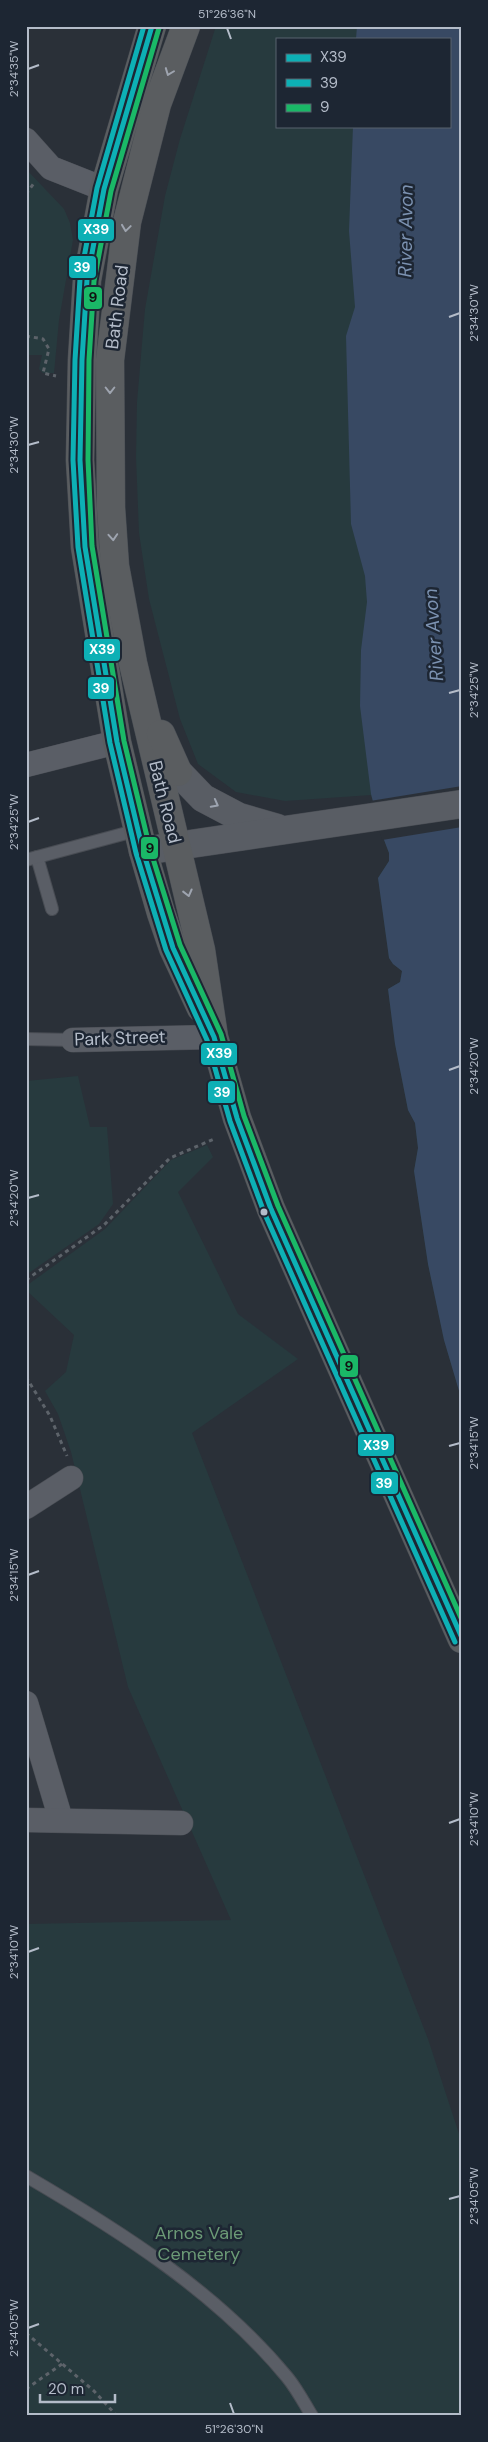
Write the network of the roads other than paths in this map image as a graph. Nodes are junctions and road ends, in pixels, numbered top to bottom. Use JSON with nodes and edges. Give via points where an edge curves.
{"nodes":[{"id":1,"x":152,"y":26,"type":"edge"},
{"id":2,"x":186,"y":26,"type":"edge"},
{"id":3,"x":26,"y":140,"type":"edge"},
{"id":4,"x":104,"y":189,"type":"junction"},
{"id":5,"x":115,"y":566,"type":"junction"},
{"id":6,"x":116,"y":742,"type":"junction"},
{"id":7,"x":26,"y":765,"type":"edge"},
{"id":8,"x":178,"y":772,"type":"joint"},
{"id":9,"x":462,"y":804,"type":"edge"},
{"id":10,"x":283,"y":830,"type":"junction"},
{"id":11,"x":140,"y":840,"type":"junction"},
{"id":12,"x":176,"y":846,"type":"junction"},
{"id":13,"x":32,"y":858,"type":"edge"},
{"id":14,"x":52,"y":909,"type":"dead end"},
{"id":15,"x":214,"y":1037,"type":"junction"},
{"id":16,"x":26,"y":1039,"type":"edge"},
{"id":17,"x":73,"y":1040,"type":"joint"},
{"id":18,"x":71,"y":1478,"type":"road end"},
{"id":19,"x":26,"y":1507,"type":"edge"},
{"id":20,"x":462,"y":1639,"type":"edge"},
{"id":21,"x":26,"y":1702,"type":"edge"},
{"id":22,"x":26,"y":1820,"type":"edge"},
{"id":23,"x":61,"y":1820,"type":"junction"},
{"id":24,"x":181,"y":1823,"type":"dead end"},
{"id":25,"x":26,"y":2176,"type":"edge"},
{"id":26,"x":312,"y":2416,"type":"edge"}],
"edges":[{"from":1,"to":4,"type":"highway","name":"Bath Road"},
{"from":2,"to":5,"type":"highway","name":"Bath Road","one_way":true,"via":[[157,104],[127,222],[110,360],[111,508]]},
{"from":3,"to":4,"type":"street","via":[[52,168]]},
{"from":4,"to":6,"type":"highway","name":"Bath Road","via":[[87,280],[80,460],[85,547]]},
{"from":5,"to":8,"type":"highway","name":"Bath Road","via":[[164,744]]},
{"from":5,"to":12,"type":"highway","name":"Bath Road","via":[[133,663]]},
{"from":6,"to":7,"type":"street"},
{"from":6,"to":11,"type":"highway","name":"Bath Road"},
{"from":8,"to":10,"type":"street","one_way":true,"via":[[203,798],[239,817]]},
{"from":9,"to":10,"type":"street"},
{"from":10,"to":12,"type":"street"},
{"from":11,"to":12,"type":"street"},
{"from":11,"to":13,"type":"lane"},
{"from":11,"to":15,"type":"highway","name":"Bath Road","via":[[173,948]]},
{"from":12,"to":15,"type":"highway","name":"Bath Road","one_way":true,"via":[[201,950]]},
{"from":13,"to":14,"type":"lane"},
{"from":15,"to":17,"type":"street","name":"Park Street"},
{"from":15,"to":20,"type":"highway","name":"Bath Road","via":[[237,1118],[271,1209]]},
{"from":16,"to":17,"type":"lane","name":"Park Street"},
{"from":18,"to":19,"type":"street"},
{"from":21,"to":23,"type":"street"},
{"from":22,"to":23,"type":"street"},
{"from":23,"to":24,"type":"street"},
{"from":25,"to":26,"type":"lane","via":[[109,2225],[215,2303],[257,2342],[289,2379]]}]}
